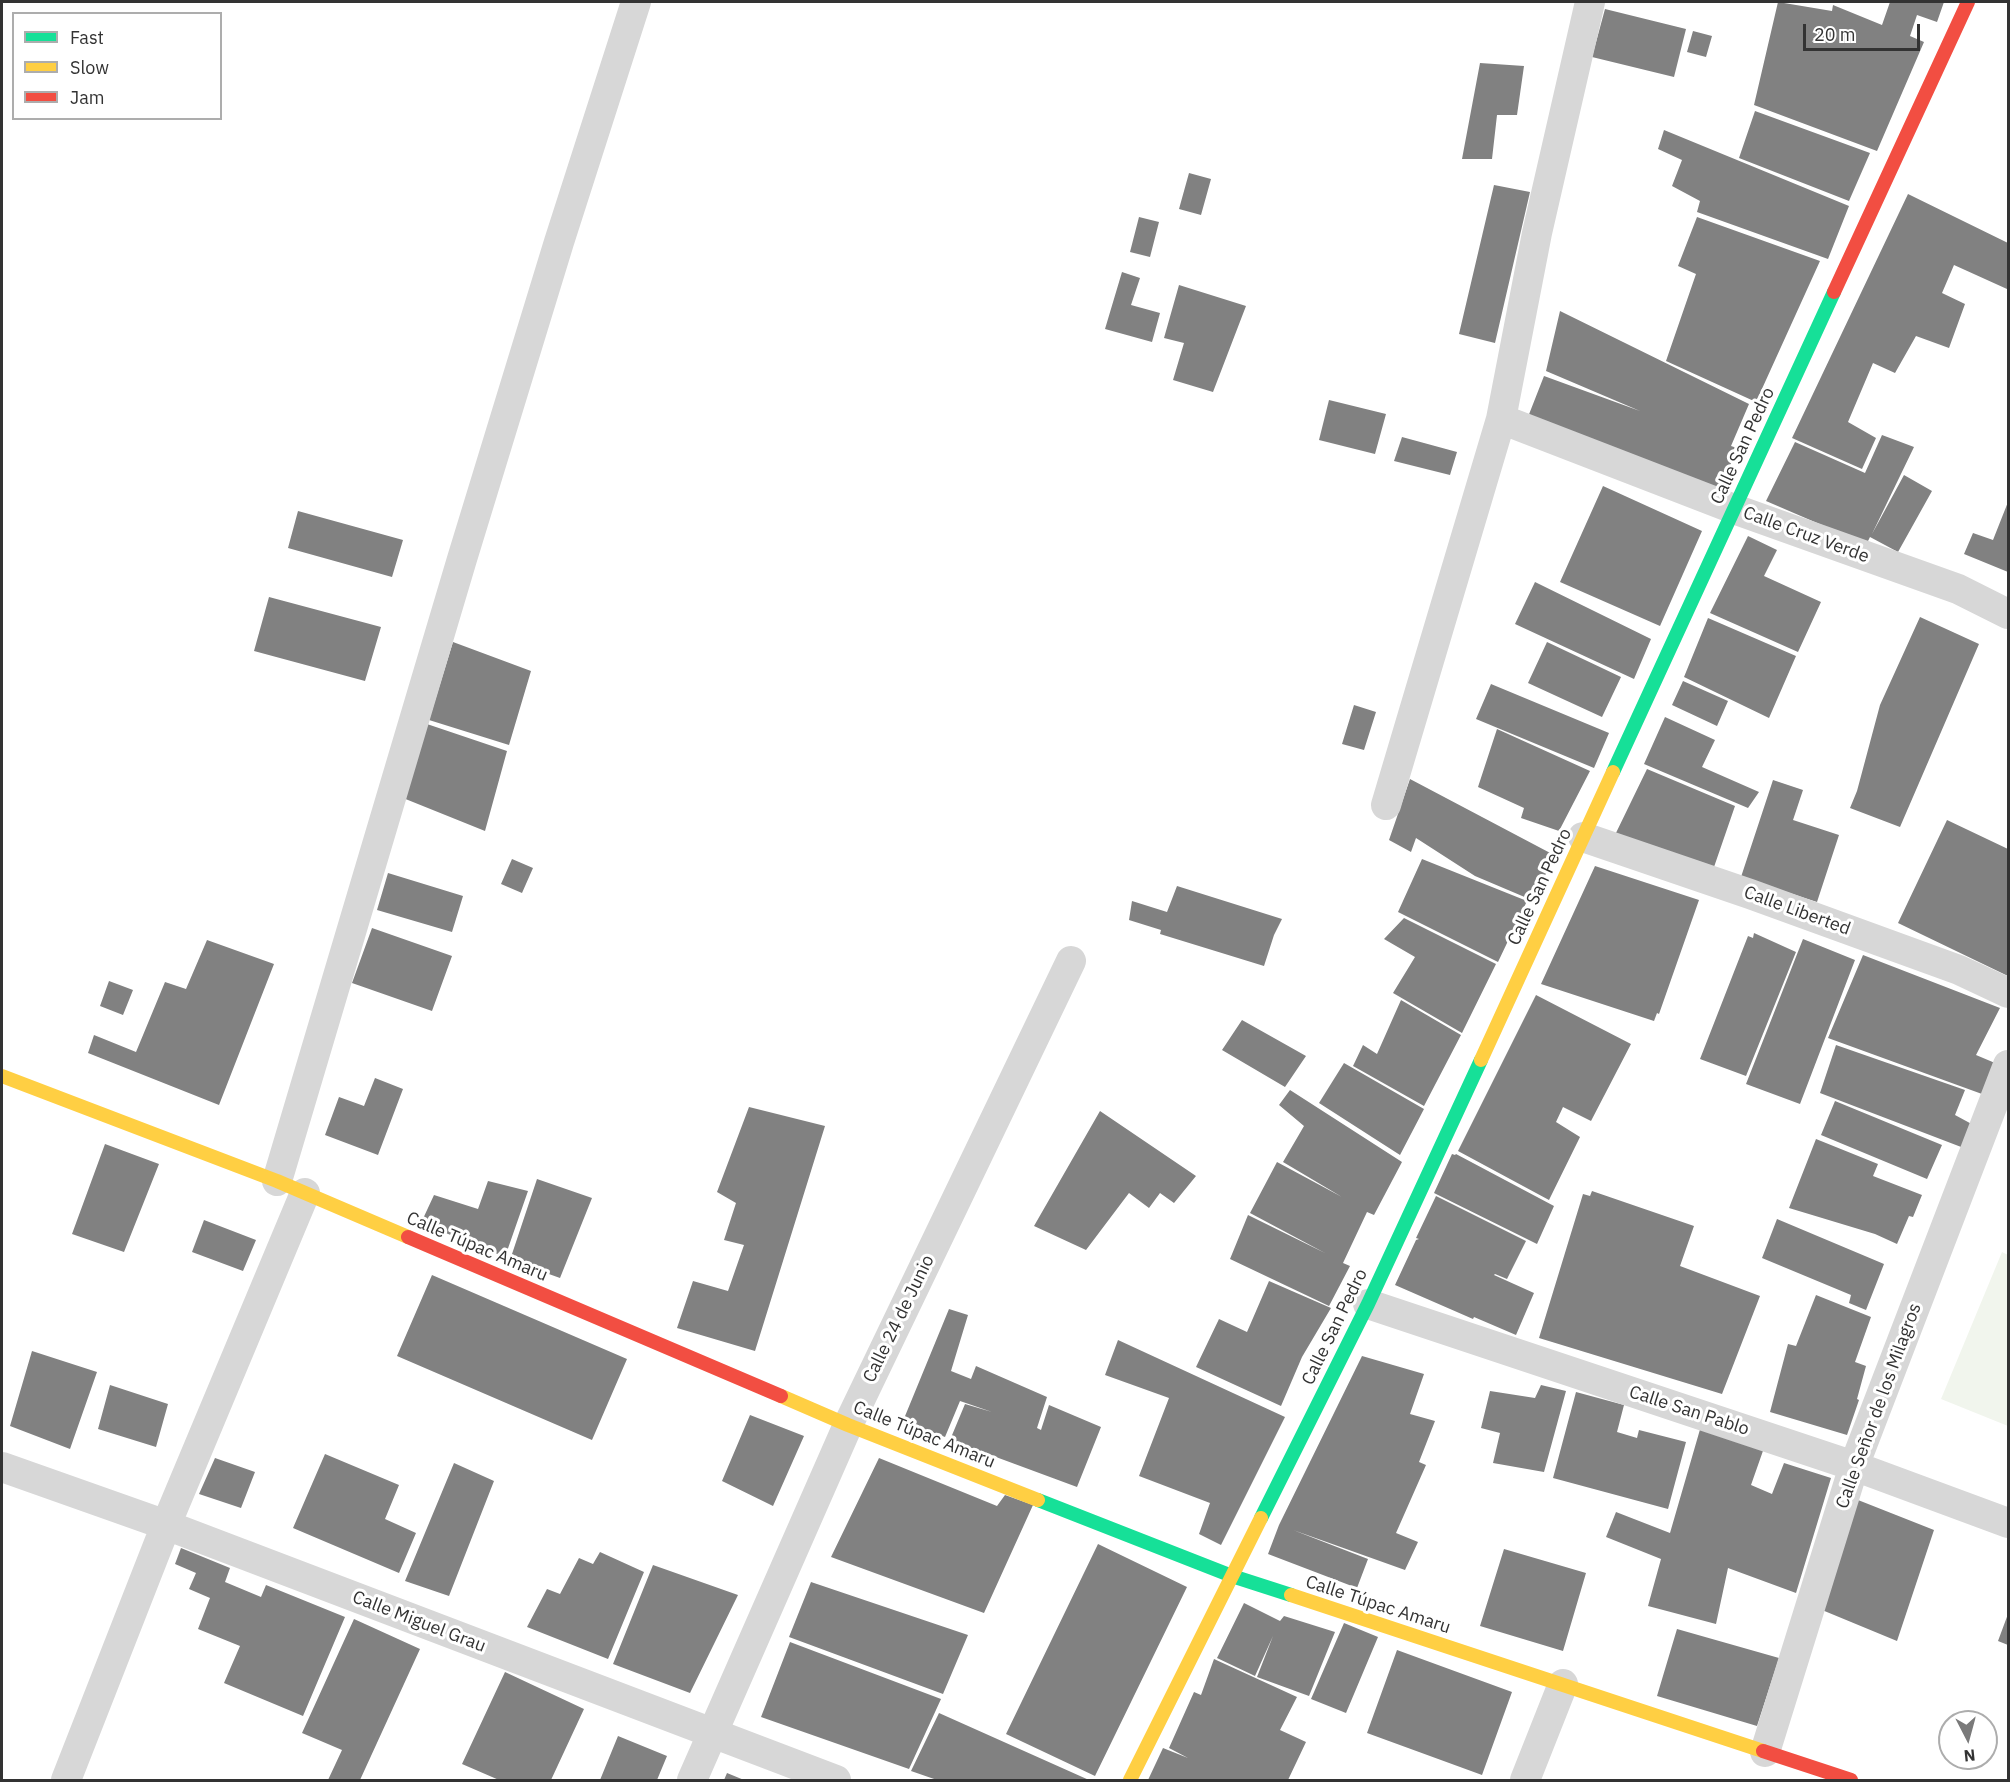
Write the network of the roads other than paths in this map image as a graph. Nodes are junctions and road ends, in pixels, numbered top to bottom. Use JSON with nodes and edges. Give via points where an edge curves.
{"nodes":[{"id":1,"x":636,"y":2,"type":"edge"},
{"id":2,"x":1590,"y":2,"type":"edge"},
{"id":3,"x":1968,"y":2,"type":"edge"},
{"id":4,"x":1501,"y":419,"type":"junction"},
{"id":5,"x":1734,"y":509,"type":"junction"},
{"id":6,"x":2008,"y":614,"type":"edge"},
{"id":7,"x":1386,"y":805,"type":"dead end"},
{"id":8,"x":1583,"y":837,"type":"junction"},
{"id":9,"x":1071,"y":961,"type":"dead end"},
{"id":10,"x":2008,"y":993,"type":"edge"},
{"id":11,"x":2008,"y":1065,"type":"edge"},
{"id":12,"x":2,"y":1076,"type":"edge"},
{"id":13,"x":278,"y":1181,"type":"junction"},
{"id":14,"x":306,"y":1193,"type":"junction"},
{"id":15,"x":1368,"y":1304,"type":"junction"},
{"id":16,"x":848,"y":1425,"type":"junction"},
{"id":17,"x":1854,"y":1466,"type":"junction"},
{"id":18,"x":2,"y":1467,"type":"edge"},
{"id":19,"x":2008,"y":1523,"type":"edge"},
{"id":20,"x":166,"y":1526,"type":"junction"},
{"id":21,"x":1232,"y":1576,"type":"junction"},
{"id":22,"x":1563,"y":1684,"type":"junction"},
{"id":23,"x":714,"y":1735,"type":"junction"},
{"id":24,"x":1765,"y":1752,"type":"junction"},
{"id":25,"x":66,"y":1780,"type":"edge"},
{"id":26,"x":692,"y":1780,"type":"edge"},
{"id":27,"x":836,"y":1780,"type":"edge"},
{"id":28,"x":1130,"y":1780,"type":"edge"},
{"id":29,"x":1525,"y":1780,"type":"edge"},
{"id":30,"x":1851,"y":1780,"type":"edge"}],
"edges":[{"from":1,"to":13,"type":"street","via":[[462,559]]},
{"from":2,"to":4,"type":"street","via":[[1537,232]]},
{"from":3,"to":5,"type":"street","name":"Calle San Pedro"},
{"from":4,"to":5,"type":"street","name":"Calle Cruz Verde"},
{"from":4,"to":7,"type":"street"},
{"from":5,"to":6,"type":"street","name":"Calle Cruz Verde","via":[[1958,589]]},
{"from":5,"to":8,"type":"street","name":"Calle San Pedro"},
{"from":8,"to":10,"type":"street","name":"Calle Liberted","via":[[1948,966]]},
{"from":8,"to":15,"type":"street","name":"Calle San Pedro"},
{"from":9,"to":16,"type":"street","name":"Calle 24 de Junio"},
{"from":11,"to":17,"type":"street","name":"Calle Señor de los Milagros"},
{"from":12,"to":13,"type":"street","name":"Calle Túpac Amaru"},
{"from":13,"to":14,"type":"street","name":"Calle Túpac Amaru"},
{"from":14,"to":16,"type":"street","name":"Calle Túpac Amaru"},
{"from":14,"to":20,"type":"street"},
{"from":15,"to":17,"type":"street","name":"Calle San Pablo"},
{"from":15,"to":21,"type":"street","name":"Calle San Pedro"},
{"from":16,"to":21,"type":"street","name":"Calle Túpac Amaru"},
{"from":16,"to":23,"type":"street","name":"Calle 24 de Junio"},
{"from":17,"to":19,"type":"street","name":"Calle San Pablo"},
{"from":17,"to":24,"type":"street","name":"Calle Señor de los Milagros"},
{"from":18,"to":20,"type":"street","name":"Calle Miguel Grau"},
{"from":20,"to":23,"type":"street","name":"Calle Miguel Grau"},
{"from":20,"to":25,"type":"street"},
{"from":21,"to":22,"type":"street","name":"Calle Túpac Amaru"},
{"from":21,"to":28,"type":"street","name":"Calle San Pedro"},
{"from":22,"to":24,"type":"street","name":"Calle Túpac Amaru"},
{"from":22,"to":29,"type":"street"},
{"from":23,"to":26,"type":"street","name":"Calle 24 de Junio"},
{"from":23,"to":27,"type":"street","name":"Calle Miguel Grau"},
{"from":24,"to":30,"type":"street","name":"Calle Túpac Amaru"}]}
